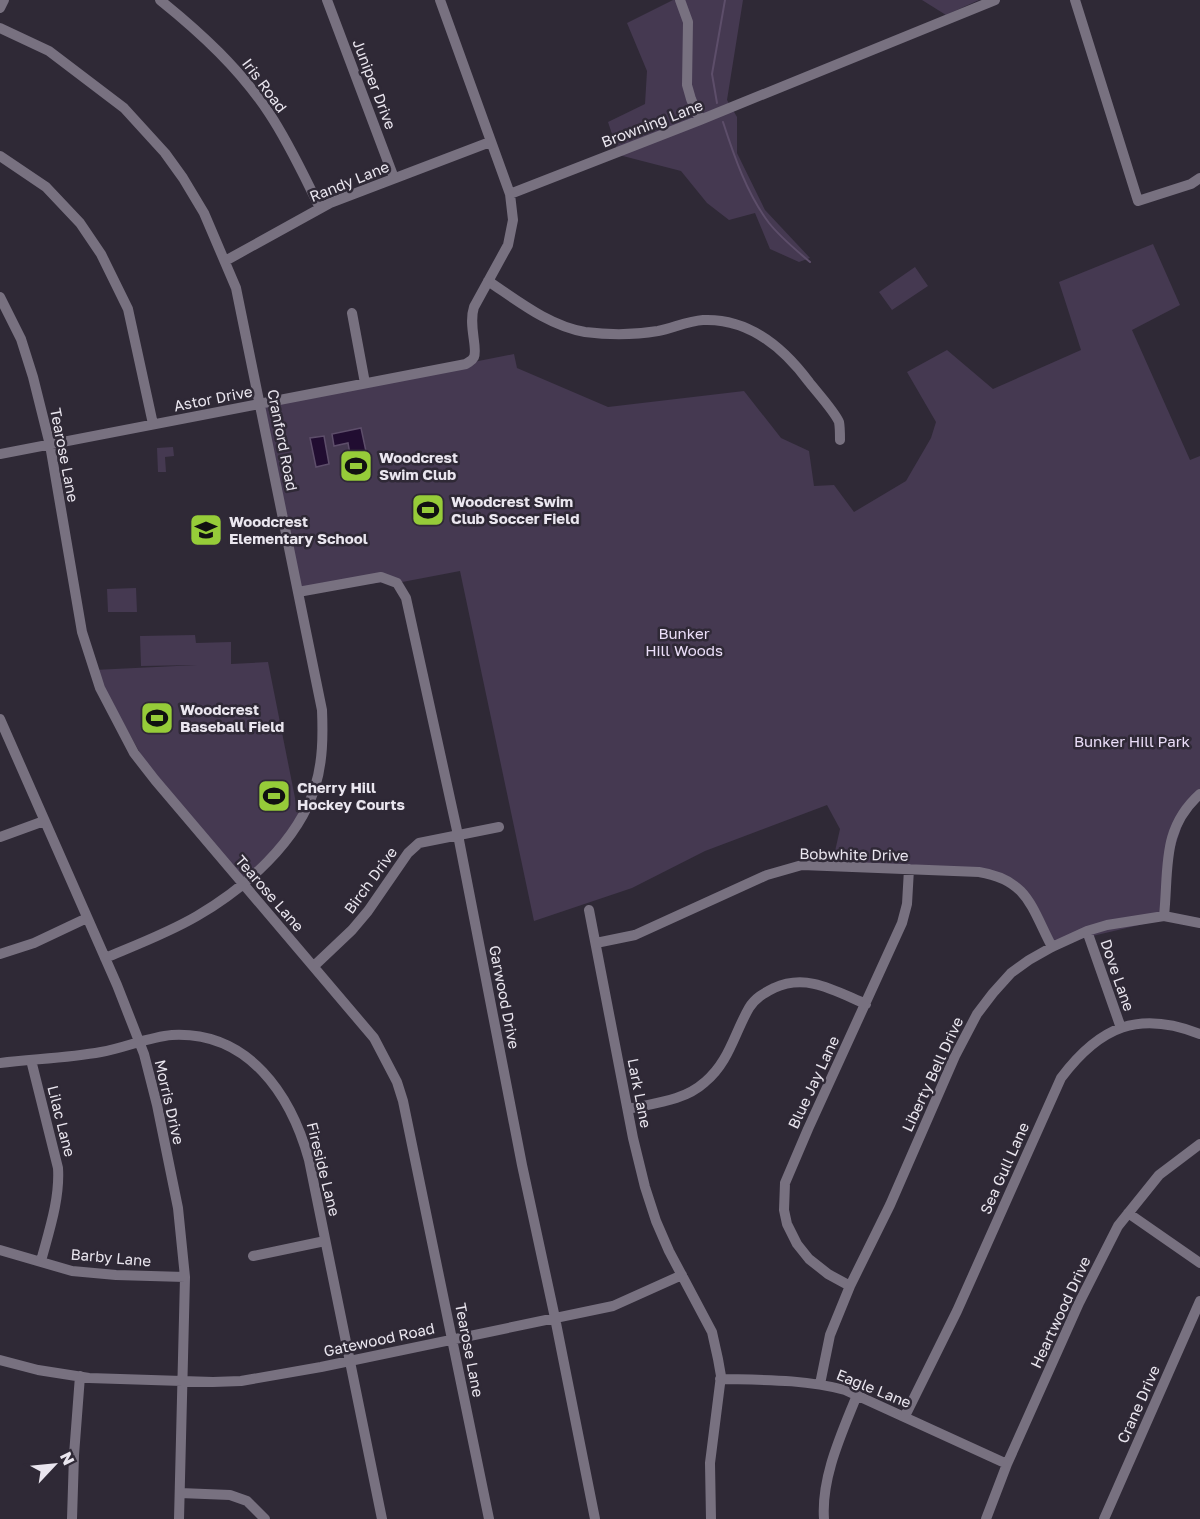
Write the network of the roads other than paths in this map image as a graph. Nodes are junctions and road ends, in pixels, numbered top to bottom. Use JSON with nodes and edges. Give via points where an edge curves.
{"nodes":[{"id":1,"x":4,"y":0,"type":"edge"},
{"id":2,"x":160,"y":0,"type":"edge"},
{"id":3,"x":327,"y":0,"type":"edge"},
{"id":4,"x":440,"y":0,"type":"edge"},
{"id":5,"x":680,"y":0,"type":"edge"},
{"id":6,"x":995,"y":0,"type":"edge"},
{"id":7,"x":1075,"y":0,"type":"edge"},
{"id":8,"x":0,"y":8,"type":"edge"},
{"id":9,"x":0,"y":28,"type":"edge"},
{"id":10,"x":700,"y":120,"type":"junction"},
{"id":11,"x":490,"y":142,"type":"junction"},
{"id":12,"x":0,"y":156,"type":"edge"},
{"id":13,"x":394,"y":178,"type":"junction"},
{"id":14,"x":1200,"y":178,"type":"edge"},
{"id":15,"x":510,"y":194,"type":"junction"},
{"id":16,"x":320,"y":208,"type":"junction"},
{"id":17,"x":225,"y":261,"type":"junction"},
{"id":18,"x":488,"y":281,"type":"junction"},
{"id":19,"x":0,"y":297,"type":"edge"},
{"id":20,"x":352,"y":313,"type":"dead end"},
{"id":21,"x":365,"y":384,"type":"junction"},
{"id":22,"x":261,"y":404,"type":"junction"},
{"id":23,"x":153,"y":424,"type":"junction"},
{"id":24,"x":840,"y":440,"type":"dead end"},
{"id":25,"x":50,"y":445,"type":"junction"},
{"id":26,"x":0,"y":454,"type":"edge"},
{"id":27,"x":298,"y":592,"type":"junction"},
{"id":28,"x":1,"y":722,"type":"edge"},
{"id":29,"x":1200,"y":794,"type":"edge"},
{"id":30,"x":44,"y":821,"type":"junction"},
{"id":31,"x":499,"y":827,"type":"dead end"},
{"id":32,"x":458,"y":835,"type":"junction"},
{"id":33,"x":0,"y":837,"type":"edge"},
{"id":34,"x":909,"y":869,"type":"junction"},
{"id":35,"x":243,"y":885,"type":"junction"},
{"id":36,"x":589,"y":910,"type":"dead end"},
{"id":37,"x":1164,"y":916,"type":"junction"},
{"id":38,"x":87,"y":918,"type":"junction"},
{"id":39,"x":1200,"y":924,"type":"edge"},
{"id":40,"x":1087,"y":931,"type":"junction"},
{"id":41,"x":596,"y":943,"type":"junction"},
{"id":42,"x":1052,"y":947,"type":"junction"},
{"id":43,"x":0,"y":954,"type":"edge"},
{"id":44,"x":105,"y":958,"type":"junction"},
{"id":45,"x":314,"y":966,"type":"junction"},
{"id":46,"x":866,"y":1004,"type":"junction"},
{"id":47,"x":1121,"y":1028,"type":"junction"},
{"id":48,"x":1200,"y":1034,"type":"edge"},
{"id":49,"x":139,"y":1041,"type":"junction"},
{"id":50,"x":31,"y":1060,"type":"junction"},
{"id":51,"x":0,"y":1063,"type":"edge"},
{"id":52,"x":628,"y":1108,"type":"junction"},
{"id":53,"x":1200,"y":1144,"type":"edge"},
{"id":54,"x":1128,"y":1213,"type":"junction"},
{"id":55,"x":326,"y":1241,"type":"junction"},
{"id":56,"x":0,"y":1250,"type":"edge"},
{"id":57,"x":253,"y":1256,"type":"dead end"},
{"id":58,"x":41,"y":1261,"type":"junction"},
{"id":59,"x":1200,"y":1263,"type":"edge"},
{"id":60,"x":682,"y":1275,"type":"junction"},
{"id":61,"x":185,"y":1277,"type":"junction"},
{"id":62,"x":850,"y":1286,"type":"junction"},
{"id":63,"x":1200,"y":1301,"type":"edge"},
{"id":64,"x":555,"y":1318,"type":"junction"},
{"id":65,"x":452,"y":1339,"type":"junction"},
{"id":66,"x":0,"y":1360,"type":"edge"},
{"id":67,"x":350,"y":1360,"type":"junction"},
{"id":68,"x":80,"y":1376,"type":"junction"},
{"id":69,"x":720,"y":1379,"type":"junction"},
{"id":70,"x":181,"y":1381,"type":"junction"},
{"id":71,"x":820,"y":1384,"type":"junction"},
{"id":72,"x":857,"y":1395,"type":"junction"},
{"id":73,"x":905,"y":1416,"type":"junction"},
{"id":74,"x":1007,"y":1464,"type":"junction"},
{"id":75,"x":180,"y":1493,"type":"junction"},
{"id":76,"x":72,"y":1519,"type":"edge"},
{"id":77,"x":179,"y":1519,"type":"edge"},
{"id":78,"x":265,"y":1519,"type":"edge"},
{"id":79,"x":382,"y":1519,"type":"edge"},
{"id":80,"x":489,"y":1519,"type":"edge"},
{"id":81,"x":595,"y":1519,"type":"edge"},
{"id":82,"x":711,"y":1519,"type":"edge"},
{"id":83,"x":824,"y":1519,"type":"edge"},
{"id":84,"x":986,"y":1519,"type":"edge"},
{"id":85,"x":1104,"y":1519,"type":"edge"}],
"edges":[{"from":1,"to":8,"type":"street"},
{"from":2,"to":16,"type":"street","name":"Iris Road","via":[[222,55],[250,86],[288,143]]},
{"from":3,"to":13,"type":"street","name":"Juniper Drive"},
{"from":4,"to":11,"type":"street"},
{"from":5,"to":10,"type":"street","via":[[688,22],[687,85]]},
{"from":6,"to":10,"type":"street","name":"Browning Lane"},
{"from":7,"to":14,"type":"street","via":[[1138,201]]},
{"from":9,"to":17,"type":"street","name":"Cranford Road","via":[[49,51],[116,101],[146,129],[204,213]]},
{"from":10,"to":15,"type":"street","name":"Browning Lane"},
{"from":11,"to":13,"type":"street","name":"Randy Lane"},
{"from":11,"to":15,"type":"street"},
{"from":12,"to":23,"type":"street","via":[[46,188],[80,223],[102,254],[128,309]]},
{"from":13,"to":16,"type":"street","name":"Randy Lane"},
{"from":15,"to":18,"type":"street","via":[[512,230]]},
{"from":16,"to":17,"type":"street","name":"Randy Lane"},
{"from":17,"to":22,"type":"street","name":"Cranford Road","via":[[236,288]]},
{"from":18,"to":21,"type":"street","name":"Astor Drive","via":[[471,317],[475,354],[471,360]]},
{"from":18,"to":24,"type":"street","via":[[530,309],[583,331],[658,331],[702,320],[734,323],[754,331],[778,347],[805,377],[838,422]]},
{"from":19,"to":25,"type":"street","name":"Tearose Lane","via":[[21,339]]},
{"from":20,"to":21,"type":"street"},
{"from":21,"to":22,"type":"street","name":"Astor Drive"},
{"from":22,"to":23,"type":"street","name":"Astor Drive"},
{"from":22,"to":27,"type":"street","name":"Cranford Road"},
{"from":23,"to":25,"type":"street","name":"Astor Drive"},
{"from":25,"to":26,"type":"street","name":"Astor Drive"},
{"from":25,"to":35,"type":"street","name":"Tearose Lane","via":[[82,632],[100,688],[134,753]]},
{"from":27,"to":32,"type":"street","name":"Garwood Drive","via":[[379,577],[391,579],[402,589]]},
{"from":27,"to":35,"type":"street","name":"Cranford Road","via":[[322,710],[316,785],[279,849]]},
{"from":28,"to":30,"type":"street","name":"Morris Drive"},
{"from":29,"to":37,"type":"street","via":[[1172,834]]},
{"from":30,"to":33,"type":"street"},
{"from":30,"to":38,"type":"street","name":"Morris Drive"},
{"from":31,"to":32,"type":"street","name":"Birch Drive"},
{"from":32,"to":45,"type":"street","name":"Birch Drive","via":[[419,843],[408,853],[368,911]]},
{"from":32,"to":64,"type":"street","name":"Garwood Drive"},
{"from":34,"to":41,"type":"street","name":"Bobwhite Drive","via":[[802,865],[767,875],[635,935]]},
{"from":34,"to":42,"type":"street","name":"Bobwhite Drive","via":[[979,872],[1012,882],[1023,892]]},
{"from":34,"to":46,"type":"street","name":"Blue Jay Lane","via":[[902,923]]},
{"from":35,"to":44,"type":"street","name":"Cranford Road","via":[[196,916]]},
{"from":35,"to":45,"type":"street","name":"Tearose Lane"},
{"from":36,"to":41,"type":"street","name":"Lark Lane"},
{"from":37,"to":39,"type":"street","name":"Liberty Bell Drive"},
{"from":37,"to":40,"type":"street","name":"Liberty Bell Drive"},
{"from":38,"to":43,"type":"street"},
{"from":38,"to":44,"type":"street","name":"Morris Drive"},
{"from":40,"to":42,"type":"street","name":"Liberty Bell Drive"},
{"from":40,"to":47,"type":"street","name":"Dove Lane"},
{"from":41,"to":52,"type":"street","name":"Lark Lane"},
{"from":42,"to":62,"type":"street","name":"Liberty Bell Drive","via":[[1011,973],[977,1014]]},
{"from":44,"to":49,"type":"street","name":"Morris Drive"},
{"from":45,"to":65,"type":"street","name":"Tearose Lane","via":[[374,1038],[397,1082]]},
{"from":46,"to":52,"type":"street","via":[[806,981],[780,986],[756,998],[727,1058],[704,1084],[677,1099]]},
{"from":46,"to":62,"type":"street","name":"Blue Jay Lane","via":[[808,1129],[785,1183],[783,1198],[787,1224],[808,1259]]},
{"from":47,"to":48,"type":"street","name":"Sea Gull Lane","via":[[1164,1023]]},
{"from":47,"to":73,"type":"street","name":"Sea Gull Lane","via":[[1098,1039],[1061,1077],[957,1311]]},
{"from":49,"to":50,"type":"street","name":"Fireside Lane","via":[[99,1052]]},
{"from":49,"to":55,"type":"street","name":"Fireside Lane","via":[[171,1035],[216,1041],[256,1064],[284,1097],[302,1132]]},
{"from":49,"to":61,"type":"street","name":"Morris Drive","via":[[157,1105],[177,1208]]},
{"from":50,"to":51,"type":"street","name":"Fireside Lane"},
{"from":50,"to":58,"type":"street","name":"Lilac Lane","via":[[58,1168],[53,1214]]},
{"from":52,"to":60,"type":"street","name":"Lark Lane","via":[[645,1187],[656,1221]]},
{"from":53,"to":54,"type":"street","name":"Heartwood Drive","via":[[1159,1175]]},
{"from":54,"to":59,"type":"street"},
{"from":54,"to":74,"type":"street","name":"Heartwood Drive","via":[[1079,1303]]},
{"from":55,"to":57,"type":"street"},
{"from":55,"to":67,"type":"street","name":"Fireside Lane"},
{"from":56,"to":58,"type":"street","name":"Barby Lane"},
{"from":58,"to":61,"type":"street","name":"Barby Lane","via":[[72,1271]]},
{"from":60,"to":64,"type":"street","name":"Gatewood Road","via":[[613,1306]]},
{"from":60,"to":69,"type":"street","via":[[712,1332]]},
{"from":61,"to":70,"type":"street","name":"Morris Drive"},
{"from":62,"to":71,"type":"street","name":"Liberty Bell Drive","via":[[830,1335]]},
{"from":63,"to":85,"type":"street","name":"Crane Drive"},
{"from":64,"to":65,"type":"street","name":"Gatewood Road"},
{"from":64,"to":81,"type":"street","name":"Garwood Drive"},
{"from":65,"to":67,"type":"street","name":"Gatewood Road"},
{"from":65,"to":80,"type":"street","name":"Tearose Lane"},
{"from":66,"to":68,"type":"street","name":"Gatewood Road"},
{"from":67,"to":70,"type":"street","name":"Gatewood Road","via":[[241,1381]]},
{"from":67,"to":79,"type":"street","name":"Fireside Lane"},
{"from":68,"to":70,"type":"street","name":"Gatewood Road"},
{"from":68,"to":76,"type":"street"},
{"from":69,"to":71,"type":"street","name":"Eagle Lane"},
{"from":69,"to":82,"type":"street","via":[[710,1463]]},
{"from":70,"to":75,"type":"street","name":"Morris Drive"},
{"from":71,"to":72,"type":"street","name":"Eagle Lane"},
{"from":72,"to":73,"type":"street","name":"Eagle Lane"},
{"from":72,"to":83,"type":"street","via":[[831,1467]]},
{"from":73,"to":74,"type":"street","name":"Eagle Lane"},
{"from":74,"to":84,"type":"street","name":"Heartwood Drive"},
{"from":75,"to":77,"type":"street","name":"Morris Drive"},
{"from":75,"to":78,"type":"street","via":[[230,1495],[247,1501]]}]}
